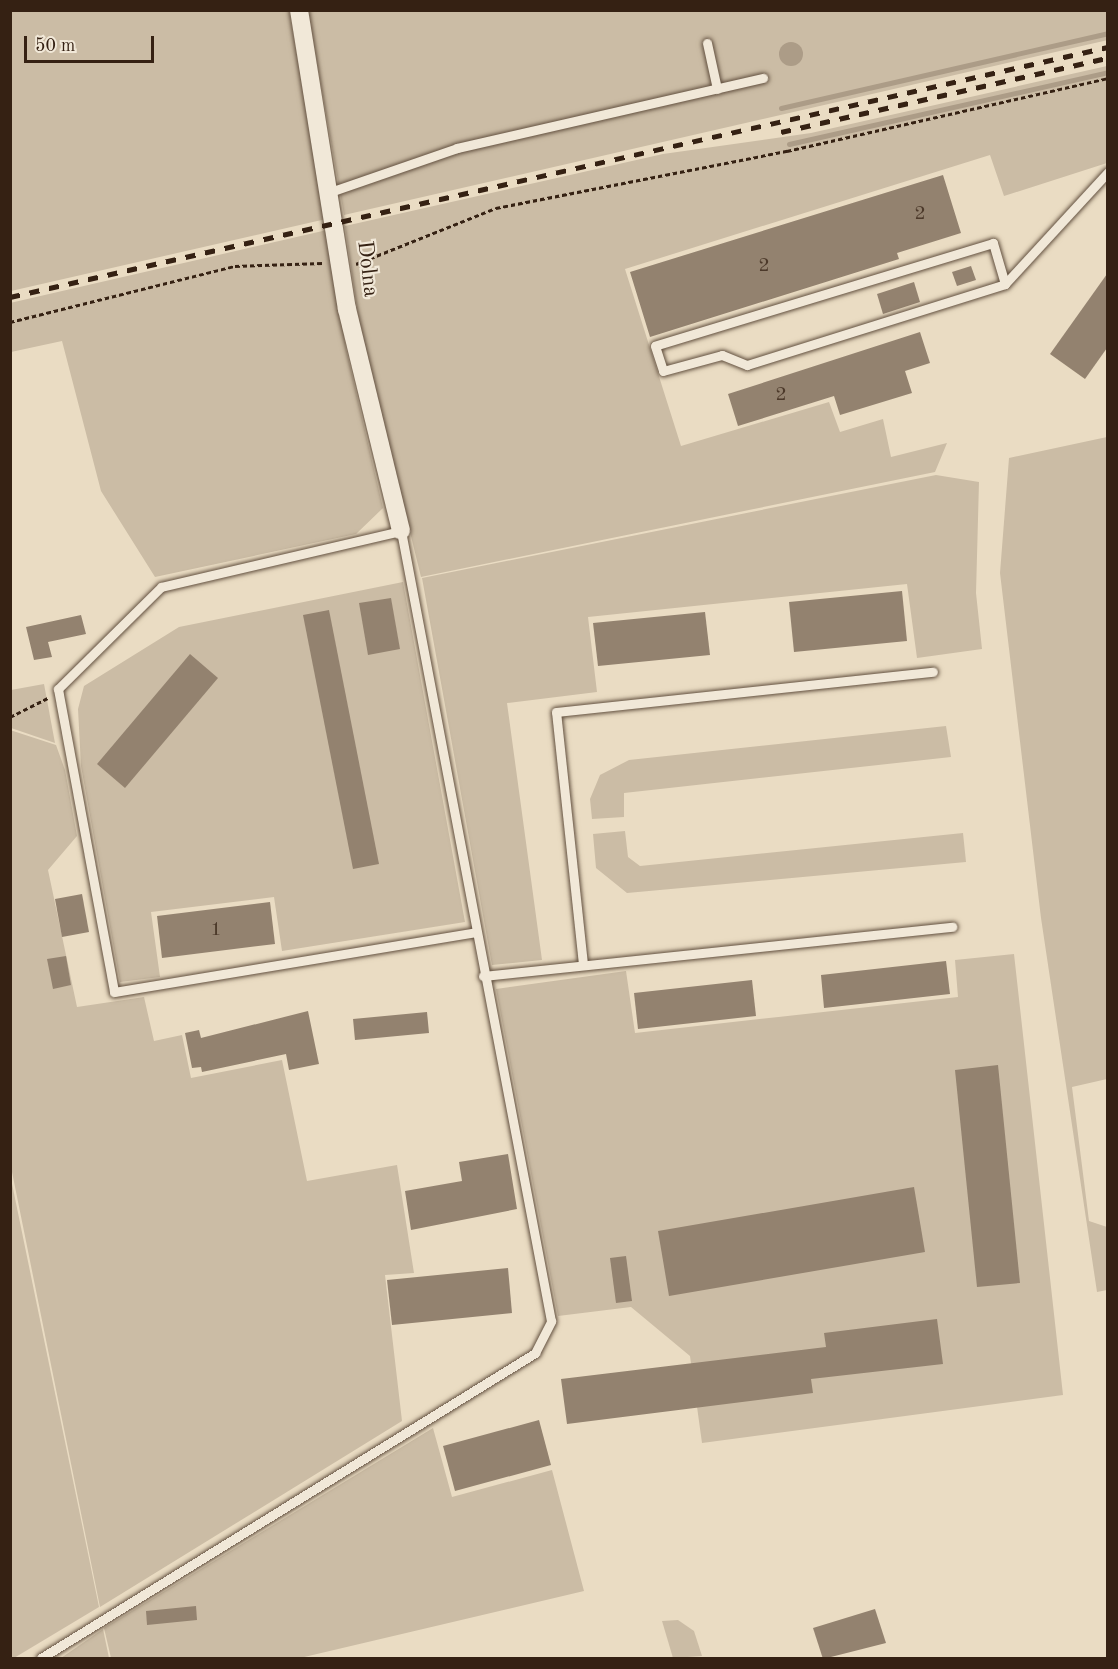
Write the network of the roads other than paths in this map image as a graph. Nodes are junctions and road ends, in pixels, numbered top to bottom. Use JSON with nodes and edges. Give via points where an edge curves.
{"nodes":[{"id":1,"x":300,"y":10,"type":"edge"},
{"id":2,"x":707,"y":43,"type":"dead end"},
{"id":3,"x":763,"y":78,"type":"dead end"},
{"id":4,"x":717,"y":89,"type":"junction"},
{"id":5,"x":1107,"y":171,"type":"edge"},
{"id":6,"x":330,"y":192,"type":"junction"},
{"id":7,"x":1005,"y":284,"type":"junction"},
{"id":8,"x":401,"y":531,"type":"junction"},
{"id":9,"x":933,"y":672,"type":"dead end"},
{"id":10,"x":952,"y":927,"type":"dead end"},
{"id":11,"x":476,"y":932,"type":"junction"},
{"id":12,"x":583,"y":964,"type":"junction"},
{"id":13,"x":483,"y":976,"type":"junction"},
{"id":14,"x":41,"y":1659,"type":"edge"}],
"edges":[{"from":1,"to":6,"type":"street","name":"Dolna"},
{"from":2,"to":4,"type":"lane"},
{"from":3,"to":4,"type":"lane"},
{"from":4,"to":6,"type":"lane","via":[[457,148]]},
{"from":5,"to":7,"type":"lane"},
{"from":6,"to":8,"type":"street","name":"Dolna","via":[[355,349]]},
{"from":7,"to":7,"type":"lane","via":[[747,365],[722,355],[663,371],[656,346],[993,243]]},
{"from":8,"to":11,"type":"lane"},
{"from":8,"to":11,"type":"lane","via":[[161,587],[58,689],[114,992]]},
{"from":9,"to":12,"type":"lane","via":[[556,712]]},
{"from":10,"to":12,"type":"lane"},
{"from":11,"to":13,"type":"lane"},
{"from":12,"to":13,"type":"lane"},
{"from":13,"to":14,"type":"lane","via":[[551,1321],[547,1338],[535,1353]]}]}
